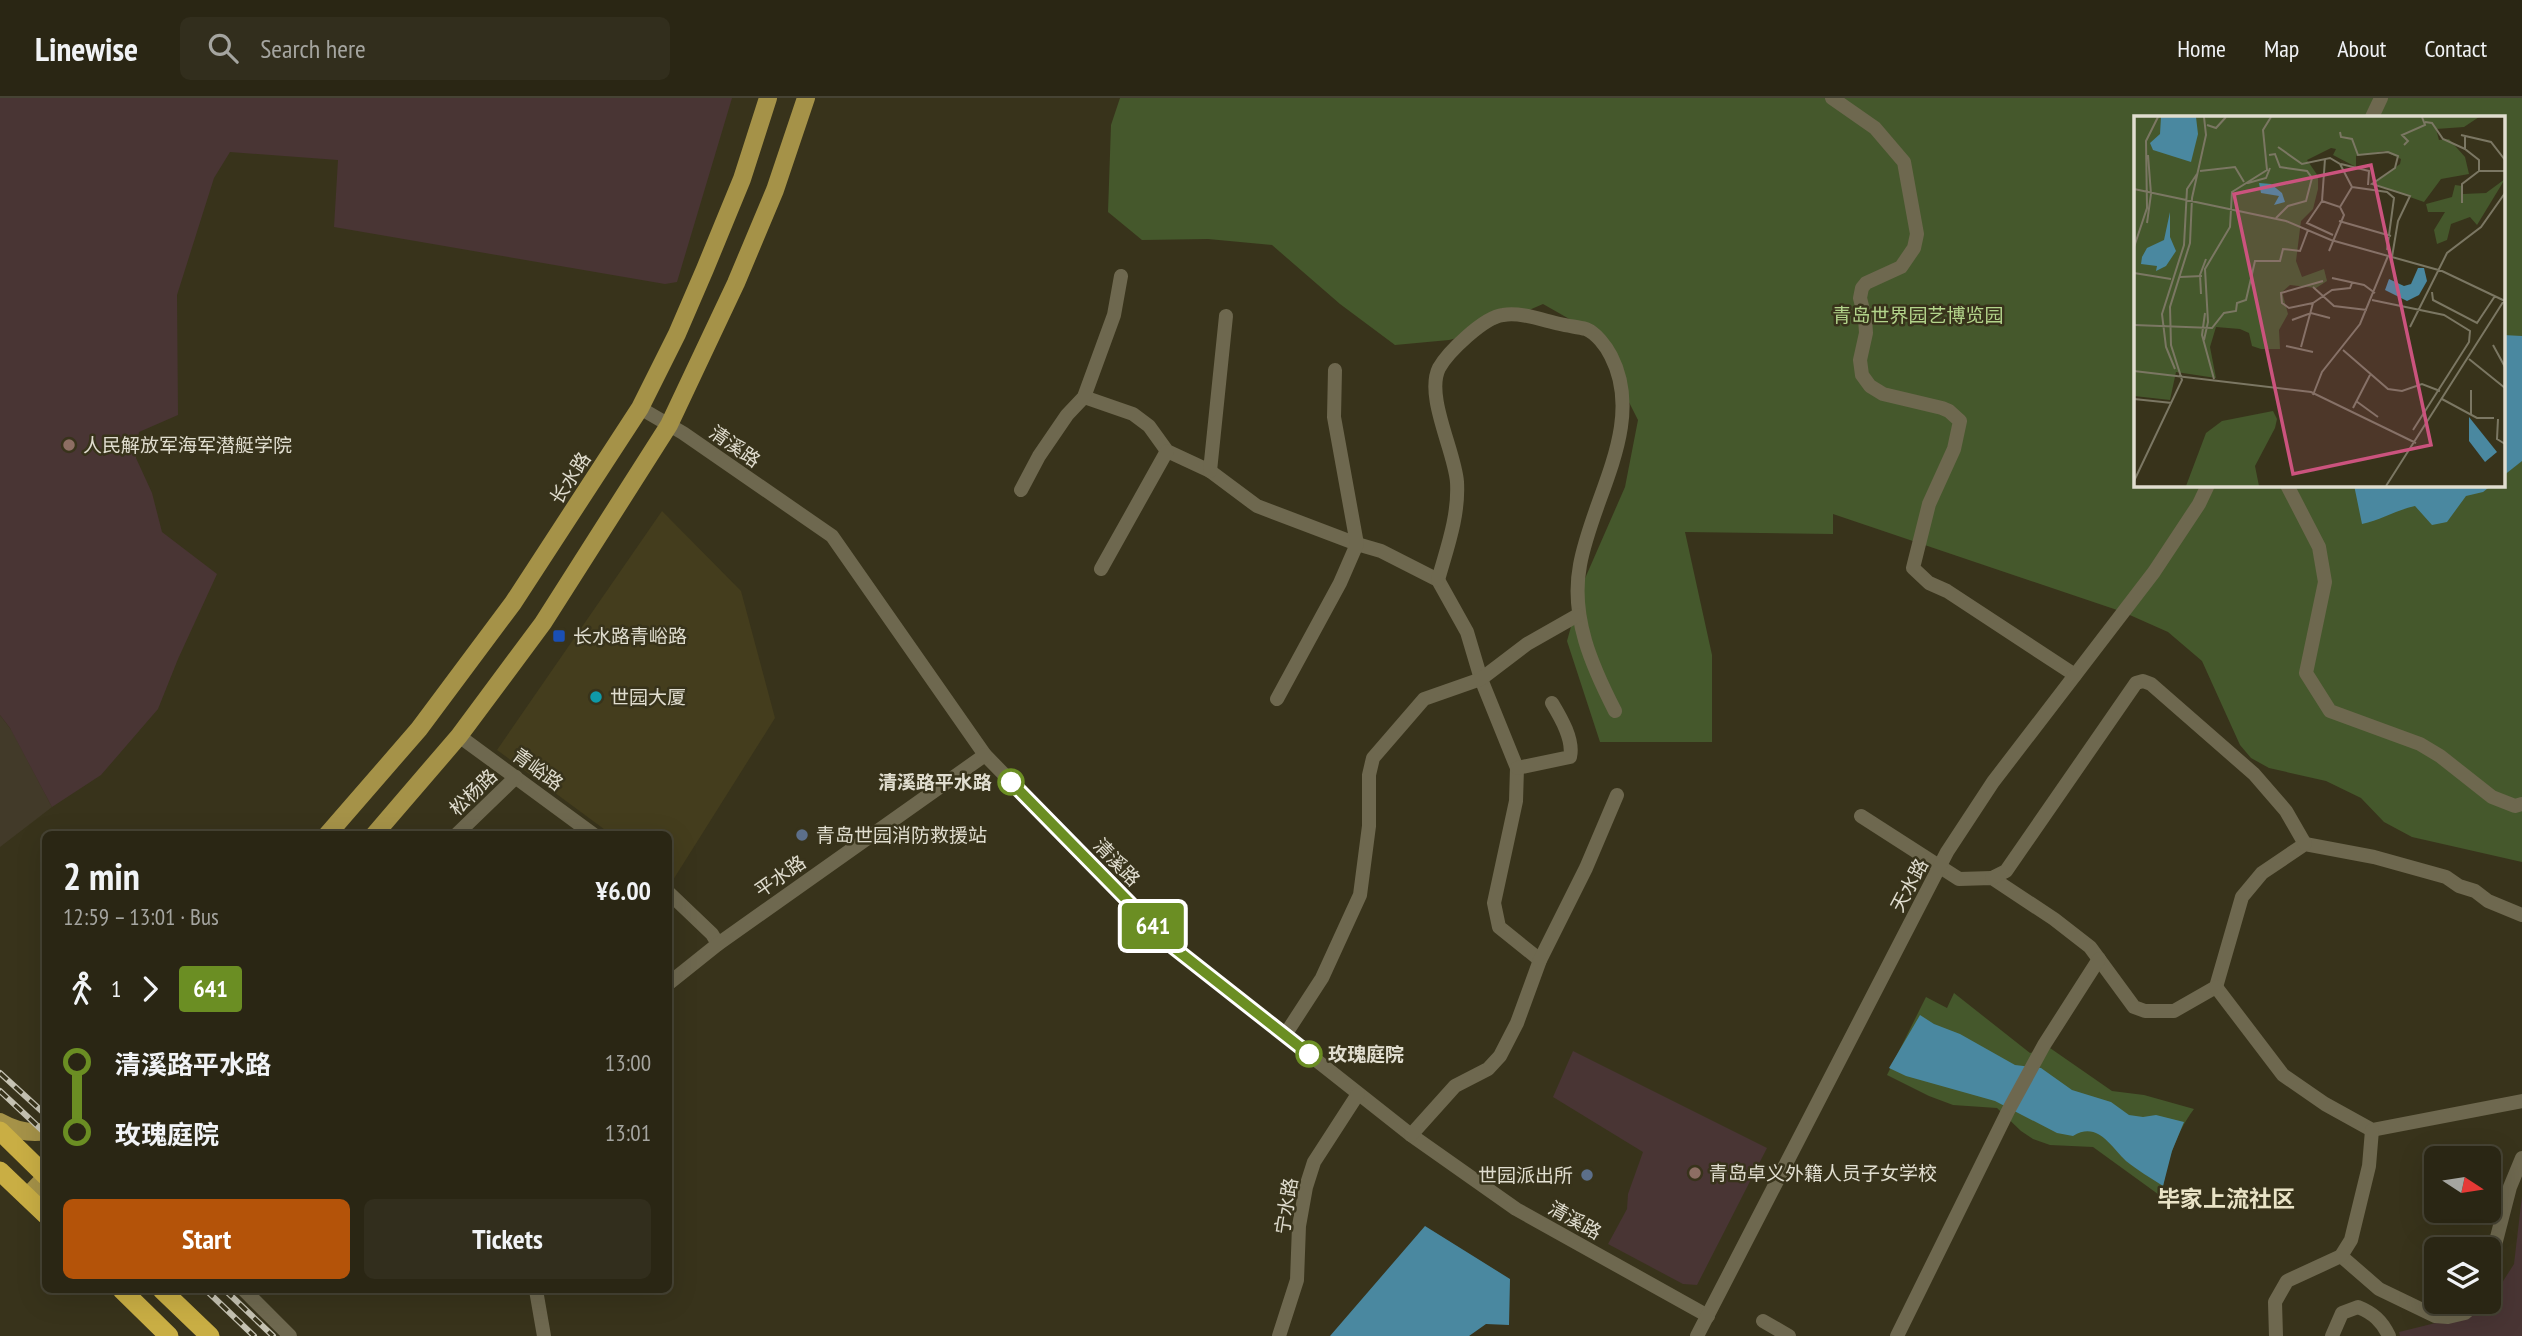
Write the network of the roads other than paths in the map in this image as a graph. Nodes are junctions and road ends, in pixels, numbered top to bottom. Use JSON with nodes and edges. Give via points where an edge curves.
{"nodes":[{"id":1,"x":768,"y":98,"type":"edge"},
{"id":2,"x":806,"y":98,"type":"edge"},
{"id":3,"x":1832,"y":98,"type":"edge"},
{"id":4,"x":2381,"y":98,"type":"edge"},
{"id":5,"x":2372,"y":116,"type":"edge"},
{"id":6,"x":1121,"y":276,"type":"dead end"},
{"id":7,"x":1226,"y":316,"type":"dead end"},
{"id":8,"x":1335,"y":370,"type":"dead end"},
{"id":9,"x":1084,"y":397,"type":"junction"},
{"id":10,"x":640,"y":408,"type":"junction"},
{"id":11,"x":669,"y":425,"type":"junction"},
{"id":12,"x":1167,"y":451,"type":"junction"},
{"id":13,"x":1210,"y":471,"type":"junction"},
{"id":14,"x":2208,"y":486,"type":"edge"},
{"id":15,"x":2288,"y":486,"type":"edge"},
{"id":16,"x":1021,"y":489,"type":"dead end"},
{"id":17,"x":1357,"y":544,"type":"junction"},
{"id":18,"x":1101,"y":569,"type":"dead end"},
{"id":19,"x":1438,"y":580,"type":"junction"},
{"id":20,"x":1578,"y":615,"type":"junction"},
{"id":21,"x":2075,"y":675,"type":"junction"},
{"id":22,"x":1480,"y":679,"type":"junction"},
{"id":23,"x":1277,"y":699,"type":"dead end"},
{"id":24,"x":1552,"y":703,"type":"dead end"},
{"id":25,"x":1615,"y":711,"type":"dead end"},
{"id":26,"x":459,"y":736,"type":"junction"},
{"id":27,"x":985,"y":755,"type":"junction"},
{"id":28,"x":1517,"y":768,"type":"junction"},
{"id":29,"x":516,"y":777,"type":"junction"},
{"id":30,"x":1617,"y":795,"type":"dead end"},
{"id":31,"x":2522,"y":804,"type":"edge"},
{"id":32,"x":1861,"y":816,"type":"dead end"},
{"id":33,"x":330,"y":831,"type":"edge"},
{"id":34,"x":377,"y":831,"type":"edge"},
{"id":35,"x":460,"y":831,"type":"edge"},
{"id":36,"x":589,"y":831,"type":"edge"},
{"id":37,"x":2305,"y":844,"type":"junction"},
{"id":38,"x":1940,"y":867,"type":"junction"},
{"id":39,"x":1992,"y":878,"type":"junction"},
{"id":40,"x":672,"y":896,"type":"edge"},
{"id":41,"x":2522,"y":915,"type":"edge"},
{"id":42,"x":718,"y":944,"type":"junction"},
{"id":43,"x":2099,"y":959,"type":"junction"},
{"id":44,"x":1541,"y":960,"type":"junction"},
{"id":45,"x":672,"y":981,"type":"edge"},
{"id":46,"x":2216,"y":987,"type":"junction"},
{"id":47,"x":1285,"y":1035,"type":"junction"},
{"id":48,"x":1358,"y":1094,"type":"junction"},
{"id":49,"x":2522,"y":1101,"type":"edge"},
{"id":50,"x":0,"y":1122,"type":"edge"},
{"id":51,"x":2372,"y":1130,"type":"junction"},
{"id":52,"x":0,"y":1131,"type":"edge"},
{"id":53,"x":42,"y":1132,"type":"edge"},
{"id":54,"x":1410,"y":1135,"type":"junction"},
{"id":55,"x":2522,"y":1158,"type":"edge"},
{"id":56,"x":0,"y":1171,"type":"edge"},
{"id":57,"x":42,"y":1172,"type":"edge"},
{"id":58,"x":42,"y":1180,"type":"edge"},
{"id":59,"x":27,"y":1197,"type":"junction"},
{"id":60,"x":42,"y":1211,"type":"edge"},
{"id":61,"x":2497,"y":1237,"type":"edge"},
{"id":62,"x":2341,"y":1256,"type":"junction"},
{"id":63,"x":125,"y":1293,"type":"edge"},
{"id":64,"x":165,"y":1293,"type":"edge"},
{"id":65,"x":247,"y":1293,"type":"edge"},
{"id":66,"x":537,"y":1293,"type":"edge"},
{"id":67,"x":2424,"y":1311,"type":"edge"},
{"id":68,"x":2431,"y":1314,"type":"edge"},
{"id":69,"x":2461,"y":1314,"type":"edge"},
{"id":70,"x":1707,"y":1317,"type":"junction"},
{"id":71,"x":1763,"y":1321,"type":"dead end"},
{"id":72,"x":169,"y":1336,"type":"edge"},
{"id":73,"x":210,"y":1336,"type":"edge"},
{"id":74,"x":290,"y":1336,"type":"edge"},
{"id":75,"x":544,"y":1336,"type":"edge"},
{"id":76,"x":1279,"y":1336,"type":"edge"},
{"id":77,"x":1698,"y":1336,"type":"edge"},
{"id":78,"x":1789,"y":1336,"type":"edge"},
{"id":79,"x":1897,"y":1336,"type":"edge"},
{"id":80,"x":2276,"y":1336,"type":"edge"},
{"id":81,"x":2332,"y":1336,"type":"edge"},
{"id":82,"x":2389,"y":1336,"type":"edge"}],
"edges":[{"from":1,"to":10,"type":"main road","name":"长水路","via":[[742,179],[705,269]]},
{"from":2,"to":11,"type":"main road","via":[[746,260]]},
{"from":3,"to":21,"type":"street","via":[[1875,128],[1904,162],[1917,234],[1901,267],[1862,288],[1866,332],[1862,374],[1883,394],[1942,408],[1960,421],[1954,449],[1929,504],[1913,568],[1929,583]]},
{"from":4,"to":5,"type":"street"},
{"from":6,"to":9,"type":"street","via":[[1114,314]]},
{"from":7,"to":13,"type":"street"},
{"from":8,"to":17,"type":"street","via":[[1334,417]]},
{"from":9,"to":12,"type":"street","via":[[1133,414],[1149,426]]},
{"from":9,"to":16,"type":"street","via":[[1067,415]]},
{"from":10,"to":11,"type":"street","name":"清溪路"},
{"from":10,"to":33,"type":"main road","name":"长水路","via":[[513,603],[419,729]]},
{"from":11,"to":26,"type":"main road","via":[[543,623]]},
{"from":11,"to":27,"type":"street","name":"清溪路","via":[[832,536]]},
{"from":12,"to":13,"type":"street"},
{"from":12,"to":18,"type":"street"},
{"from":13,"to":17,"type":"street","via":[[1257,506]]},
{"from":14,"to":21,"type":"street","name":"天水路","via":[[2154,572]]},
{"from":15,"to":31,"type":"street","via":[[2319,547],[2325,582],[2306,673],[2330,711],[2420,744],[2492,797],[2515,806]]},
{"from":17,"to":19,"type":"street"},
{"from":17,"to":23,"type":"street"},
{"from":19,"to":20,"type":"street","via":[[1454,524],[1457,480],[1436,388],[1439,368],[1483,323],[1501,315],[1588,330],[1606,347],[1617,368],[1623,416],[1580,565]]},
{"from":19,"to":22,"type":"street","via":[[1467,632]]},
{"from":20,"to":22,"type":"street","via":[[1527,644]]},
{"from":20,"to":25,"type":"street","via":[[1597,675]]},
{"from":21,"to":38,"type":"street","name":"天水路","via":[[1993,782]]},
{"from":22,"to":28,"type":"street"},
{"from":22,"to":47,"type":"street","via":[[1424,699],[1373,758],[1360,895],[1322,978]]},
{"from":24,"to":28,"type":"street","via":[[1572,750],[1570,757]]},
{"from":26,"to":29,"type":"street","name":"青峪路"},
{"from":26,"to":34,"type":"main road"},
{"from":27,"to":42,"type":"street","name":"平水路"},
{"from":27,"to":47,"type":"street","name":"清溪路","via":[[1173,947]]},
{"from":28,"to":44,"type":"street","via":[[1516,801],[1494,903],[1499,927]]},
{"from":29,"to":35,"type":"street","name":"松杨路"},
{"from":29,"to":36,"type":"street","name":"青峪路"},
{"from":30,"to":44,"type":"street"},
{"from":32,"to":38,"type":"street"},
{"from":37,"to":39,"type":"street","via":[[2286,811],[2254,774],[2143,681],[2136,683],[2006,871]]},
{"from":37,"to":41,"type":"street","via":[[2446,877]]},
{"from":37,"to":46,"type":"street","via":[[2262,873],[2242,897]]},
{"from":38,"to":39,"type":"street","via":[[1959,879]]},
{"from":38,"to":70,"type":"street","name":"天水路"},
{"from":39,"to":43,"type":"street","via":[[2054,919]]},
{"from":40,"to":42,"type":"street"},
{"from":42,"to":45,"type":"street","name":"平水路"},
{"from":43,"to":46,"type":"street","via":[[2134,1007],[2145,1012],[2174,1011]]},
{"from":43,"to":79,"type":"street","via":[[2008,1111]]},
{"from":44,"to":54,"type":"street","via":[[1500,1056],[1488,1069],[1455,1086]]},
{"from":46,"to":51,"type":"street","via":[[2283,1075]]},
{"from":47,"to":48,"type":"street","name":"清溪路"},
{"from":48,"to":54,"type":"street","name":"清溪路"},
{"from":48,"to":76,"type":"street","name":"宁水路","via":[[1314,1162],[1306,1186],[1297,1280]]},
{"from":49,"to":51,"type":"street"},
{"from":50,"to":53,"type":"main road","via":[[10,1128]]},
{"from":51,"to":62,"type":"street","via":[[2369,1166],[2351,1240]]},
{"from":52,"to":57,"type":"highway"},
{"from":54,"to":70,"type":"street","name":"清溪路","via":[[1516,1209]]},
{"from":55,"to":61,"type":"street"},
{"from":56,"to":59,"type":"highway"},
{"from":58,"to":59,"type":"main road"},
{"from":59,"to":60,"type":"highway"},
{"from":62,"to":67,"type":"street","via":[[2379,1289]]},
{"from":62,"to":80,"type":"street","via":[[2287,1281],[2275,1303]]},
{"from":63,"to":72,"type":"highway"},
{"from":64,"to":73,"type":"highway"},
{"from":65,"to":74,"type":"street"},
{"from":66,"to":75,"type":"street"},
{"from":68,"to":69,"type":"street"},
{"from":70,"to":77,"type":"street","name":"天水路"},
{"from":71,"to":78,"type":"street"},
{"from":81,"to":82,"type":"street","via":[[2342,1312],[2358,1307],[2381,1321]]}]}
